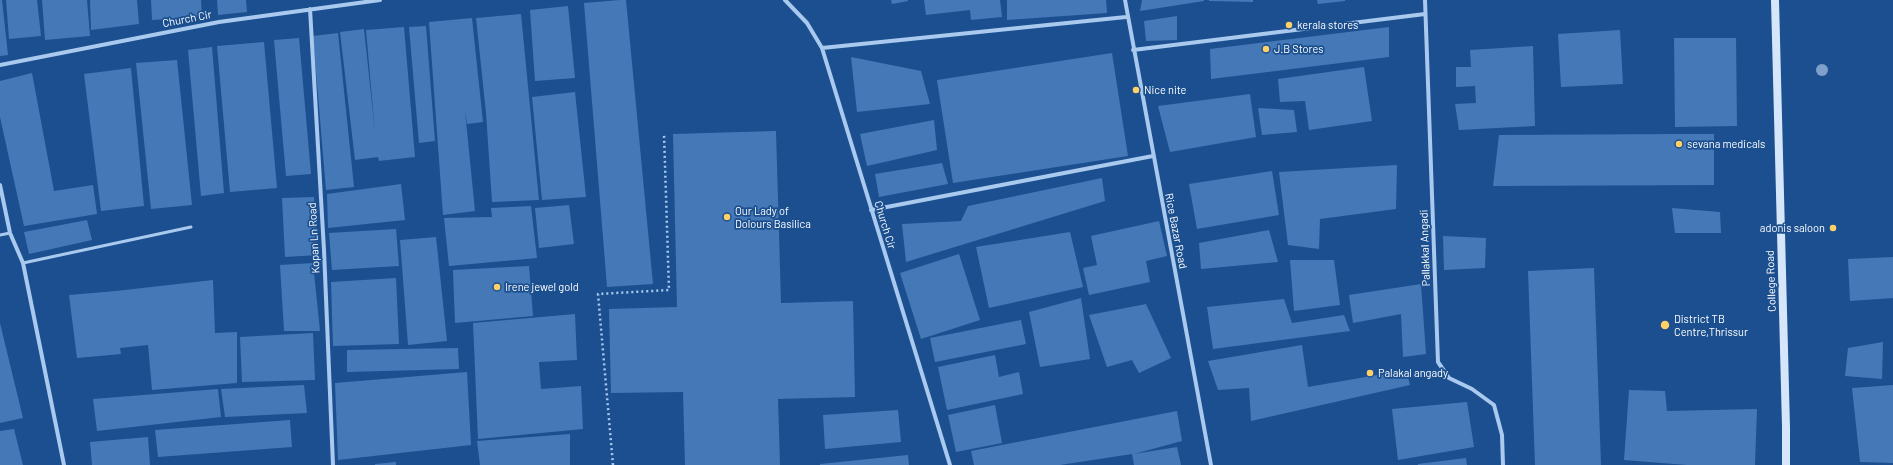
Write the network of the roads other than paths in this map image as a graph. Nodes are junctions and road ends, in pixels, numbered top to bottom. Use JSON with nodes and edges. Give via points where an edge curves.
{"nodes":[{"id":1,"x":380,"y":0,"type":"edge"},
{"id":2,"x":785,"y":0,"type":"edge"},
{"id":3,"x":1125,"y":0,"type":"edge"},
{"id":4,"x":1425,"y":0,"type":"edge"},
{"id":5,"x":1775,"y":0,"type":"edge"},
{"id":6,"x":310,"y":9,"type":"junction"},
{"id":7,"x":1425,"y":14,"type":"junction"},
{"id":8,"x":1126,"y":17,"type":"junction"},
{"id":9,"x":822,"y":48,"type":"junction"},
{"id":10,"x":1133,"y":50,"type":"junction"},
{"id":11,"x":0,"y":65,"type":"edge"},
{"id":12,"x":1153,"y":156,"type":"junction"},
{"id":13,"x":0,"y":185,"type":"edge"},
{"id":14,"x":872,"y":210,"type":"junction"},
{"id":15,"x":191,"y":228,"type":"dead end"},
{"id":16,"x":10,"y":233,"type":"junction"},
{"id":17,"x":0,"y":235,"type":"edge"},
{"id":18,"x":23,"y":263,"type":"junction"},
{"id":19,"x":64,"y":465,"type":"edge"},
{"id":20,"x":333,"y":465,"type":"edge"},
{"id":21,"x":950,"y":465,"type":"edge"},
{"id":22,"x":1211,"y":465,"type":"edge"},
{"id":23,"x":1503,"y":465,"type":"edge"},
{"id":24,"x":1786,"y":465,"type":"edge"}],
"edges":[{"from":1,"to":6,"type":"street","name":"Church Cir"},
{"from":2,"to":9,"type":"street","name":"Church Cir","via":[[807,23]]},
{"from":3,"to":8,"type":"street","name":"Rice Bazar Road"},
{"from":4,"to":7,"type":"street","name":"Pallakkal Angadi"},
{"from":5,"to":24,"type":"main road","name":"College Road"},
{"from":6,"to":11,"type":"street","name":"Church Cir","via":[[219,22]]},
{"from":6,"to":20,"type":"street","name":"Kopan Ln Road"},
{"from":7,"to":10,"type":"street"},
{"from":7,"to":23,"type":"street","name":"Pallakkal Angadi","via":[[1438,362],[1449,378],[1472,389],[1494,405],[1502,435]]},
{"from":8,"to":9,"type":"street"},
{"from":8,"to":10,"type":"street","name":"Rice Bazar Road"},
{"from":9,"to":14,"type":"street","name":"Church Cir"},
{"from":10,"to":12,"type":"street","name":"Rice Bazar Road"},
{"from":12,"to":14,"type":"street"},
{"from":12,"to":22,"type":"street","name":"Rice Bazar Road"},
{"from":13,"to":16,"type":"street"},
{"from":14,"to":21,"type":"street","name":"Church Cir"},
{"from":15,"to":18,"type":"lane"},
{"from":16,"to":17,"type":"lane"},
{"from":16,"to":18,"type":"street"},
{"from":18,"to":19,"type":"street"}]}
